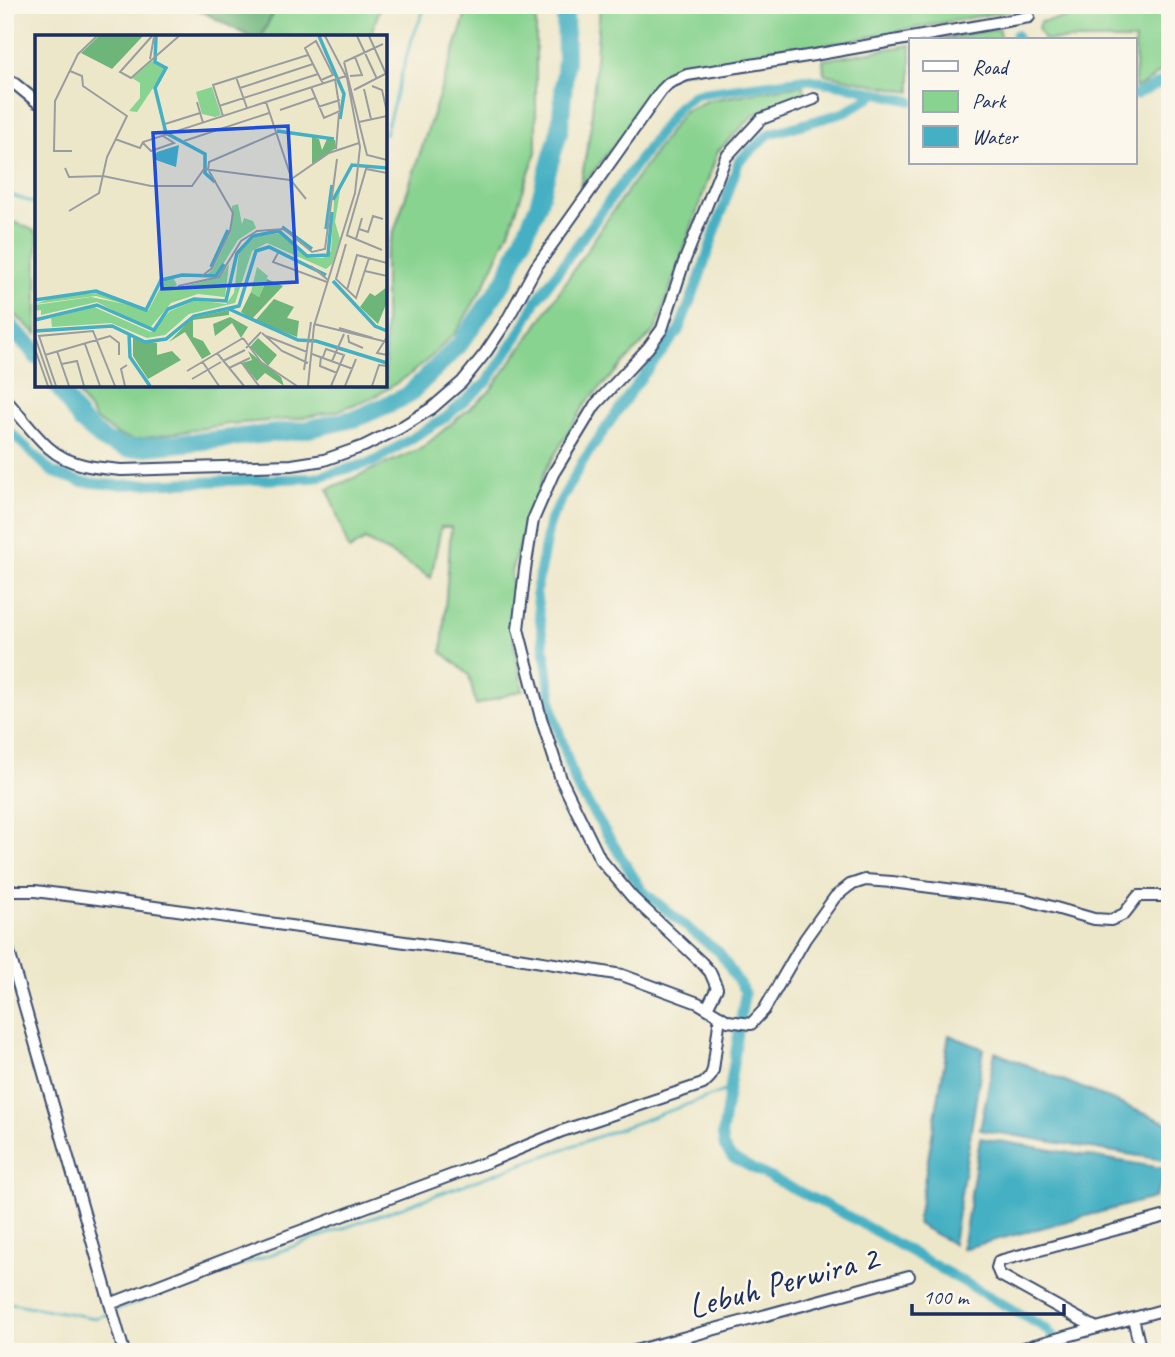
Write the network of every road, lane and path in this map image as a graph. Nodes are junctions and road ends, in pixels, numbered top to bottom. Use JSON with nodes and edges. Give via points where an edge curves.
{"nodes":[{"id":1,"x":1029,"y":17,"type":"dead end"},
{"id":2,"x":909,"y":38,"type":"edge"},
{"id":3,"x":910,"y":38,"type":"edge"},
{"id":4,"x":5,"y":79,"type":"edge"},
{"id":5,"x":814,"y":99,"type":"dead end"},
{"id":6,"x":35,"y":100,"type":"edge"},
{"id":7,"x":5,"y":399,"type":"edge"},
{"id":8,"x":5,"y":891,"type":"edge"},
{"id":9,"x":1170,"y":896,"type":"edge"},
{"id":10,"x":5,"y":938,"type":"edge"},
{"id":11,"x":707,"y":1008,"type":"junction"},
{"id":12,"x":724,"y":1018,"type":"junction"},
{"id":13,"x":1170,"y":1214,"type":"edge"},
{"id":14,"x":909,"y":1276,"type":"dead end"},
{"id":15,"x":110,"y":1305,"type":"junction"},
{"id":16,"x":1170,"y":1308,"type":"edge"},
{"id":17,"x":1133,"y":1318,"type":"junction"},
{"id":18,"x":1096,"y":1328,"type":"junction"},
{"id":19,"x":124,"y":1352,"type":"edge"},
{"id":20,"x":631,"y":1352,"type":"edge"},
{"id":21,"x":1009,"y":1352,"type":"edge"},
{"id":22,"x":1141,"y":1352,"type":"edge"}],
"edges":[{"from":1,"to":3,"type":"street"},
{"from":2,"to":7,"type":"street","via":[[687,75],[669,83],[536,267],[506,322],[462,382],[432,408],[364,446],[292,465],[99,468],[66,459],[50,449]]},
{"from":4,"to":6,"type":"street"},
{"from":5,"to":11,"type":"street","via":[[761,119],[726,158],[662,328],[595,405],[553,474],[533,520],[518,629],[561,779],[600,859],[632,898],[710,972],[717,988]]},
{"from":8,"to":11,"type":"street","via":[[98,899],[622,975]]},
{"from":9,"to":12,"type":"street","via":[[1138,896],[1124,914],[1111,920],[1024,899],[865,880],[835,897],[751,1024]]},
{"from":10,"to":15,"type":"street"},
{"from":11,"to":12,"type":"street"},
{"from":12,"to":15,"type":"street","via":[[713,1070],[703,1084],[562,1131]]},
{"from":13,"to":18,"type":"street","via":[[999,1261],[1000,1275]]},
{"from":14,"to":20,"type":"street","name":"Lebuh Perwira 2"},
{"from":15,"to":19,"type":"street"},
{"from":16,"to":17,"type":"street"},
{"from":17,"to":18,"type":"street"},
{"from":17,"to":22,"type":"street"},
{"from":18,"to":21,"type":"street"}]}
